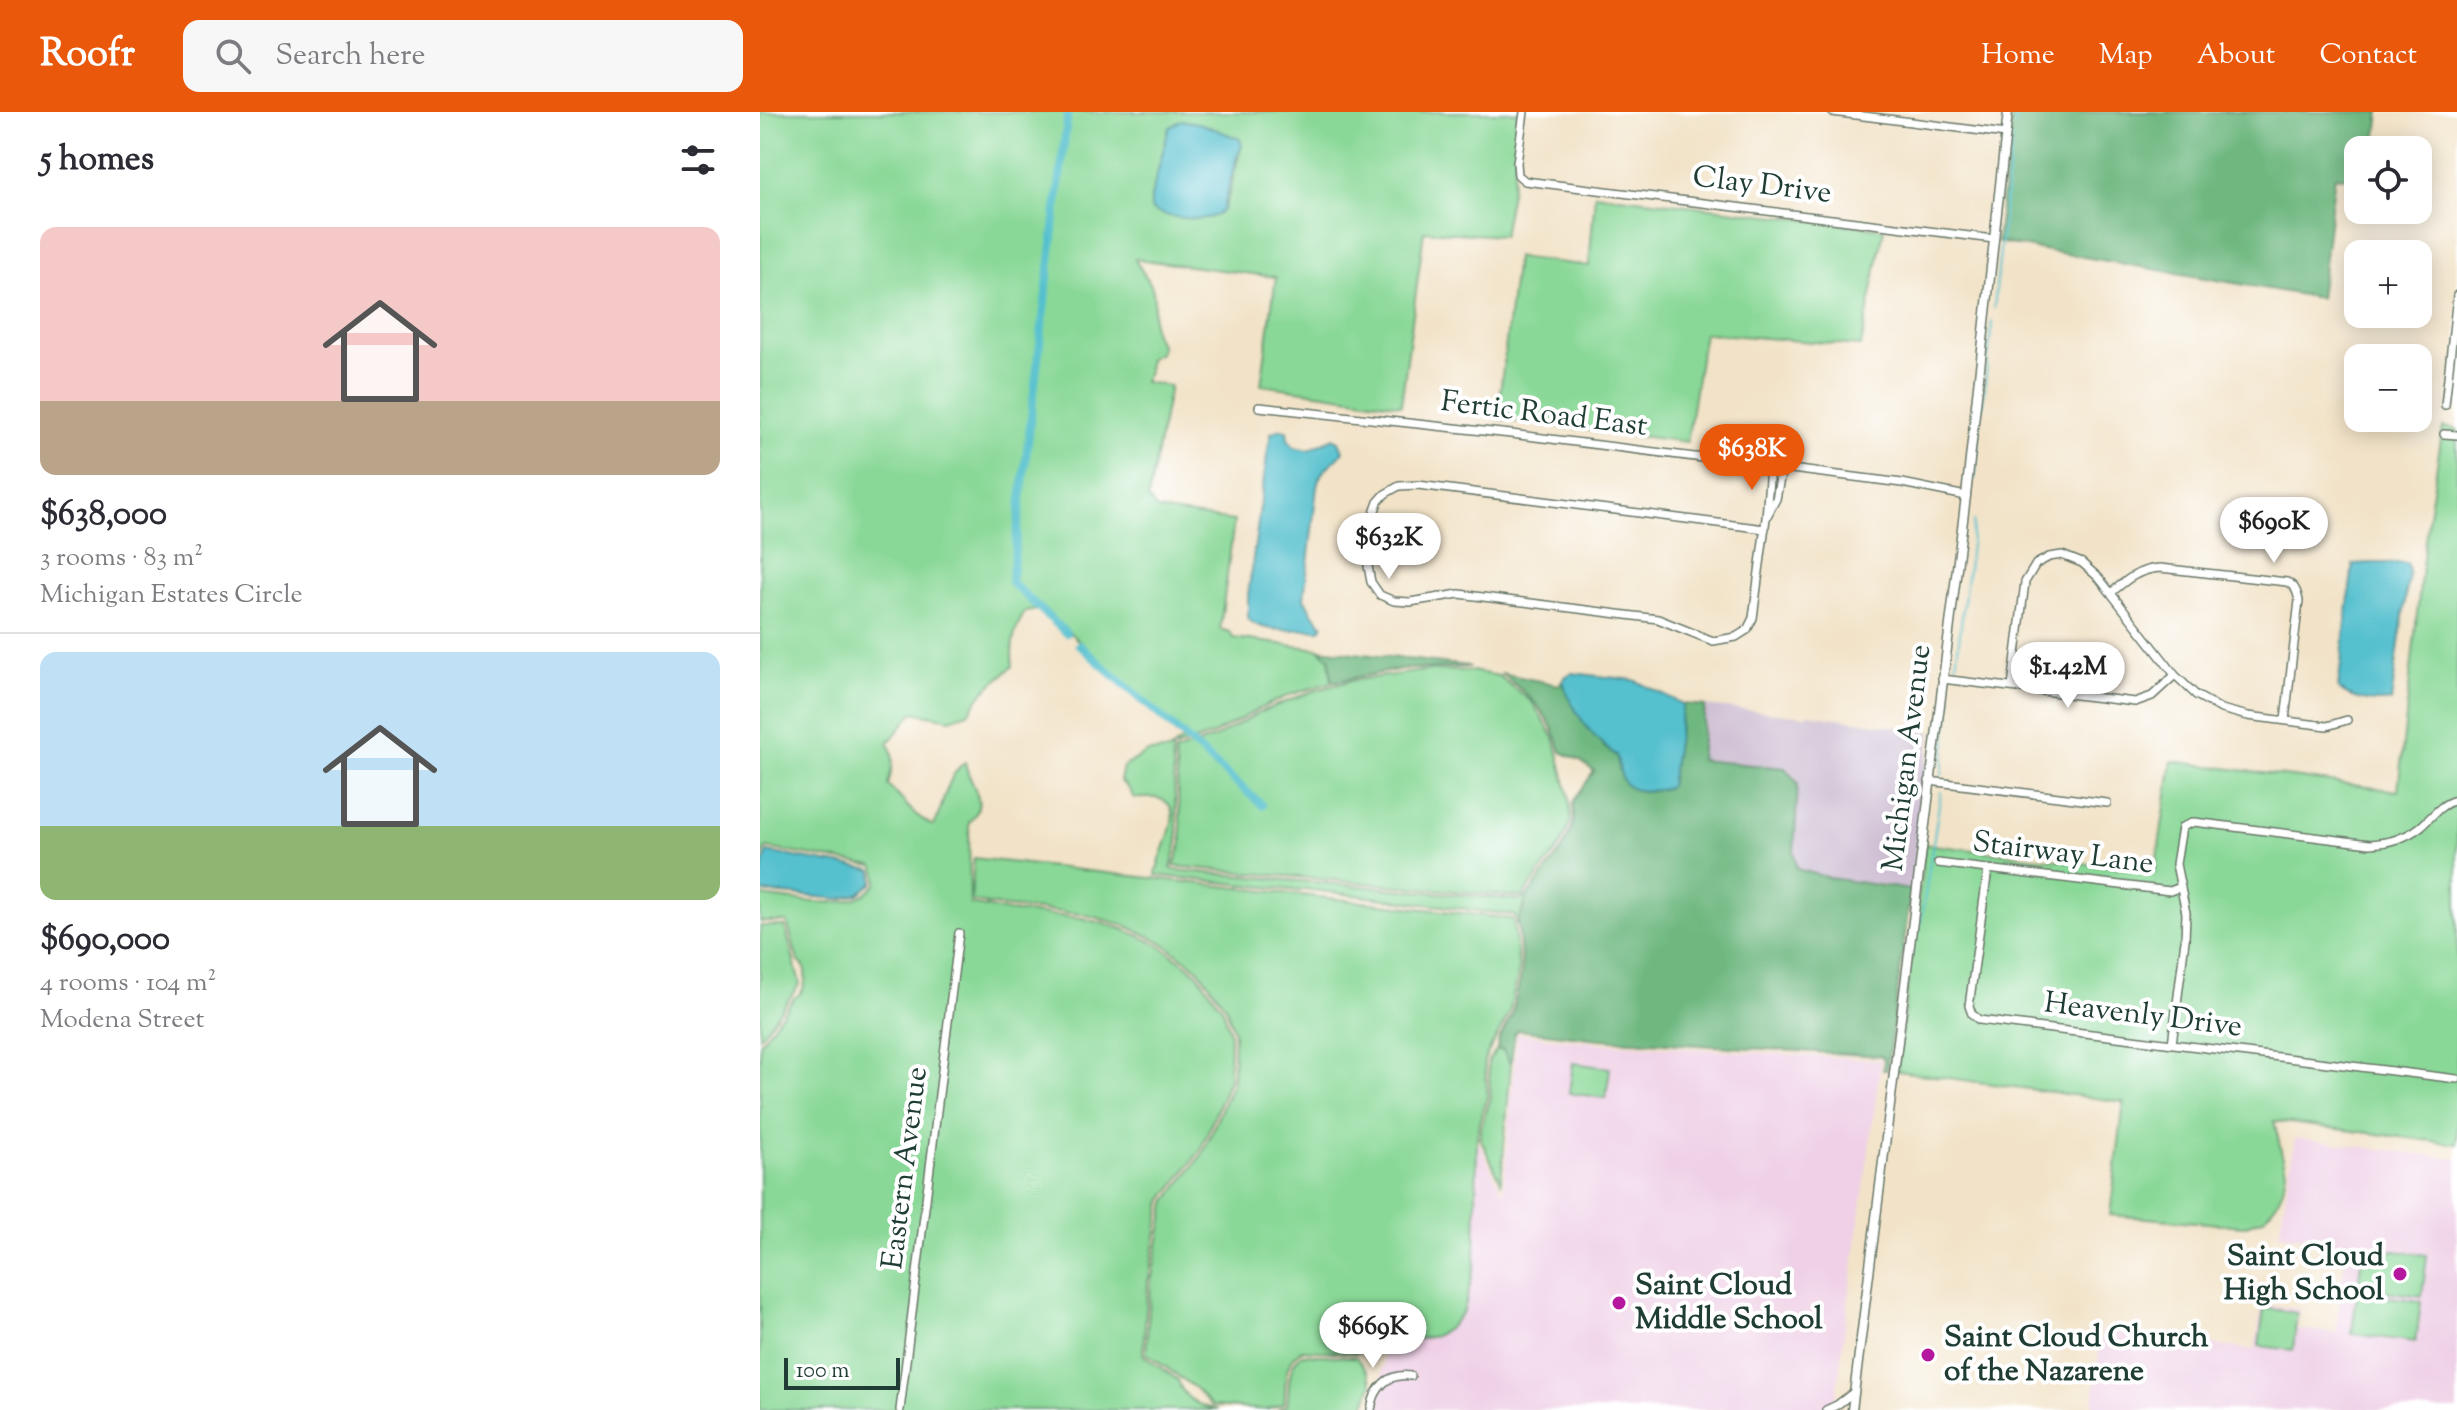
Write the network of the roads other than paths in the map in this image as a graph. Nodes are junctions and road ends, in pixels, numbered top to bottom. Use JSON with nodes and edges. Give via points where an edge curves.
{"nodes":[{"id":1,"x":1524,"y":112,"type":"edge"},
{"id":2,"x":1832,"y":112,"type":"edge"},
{"id":3,"x":2008,"y":112,"type":"edge"},
{"id":4,"x":2006,"y":134,"type":"junction"},
{"id":5,"x":1994,"y":239,"type":"junction"},
{"id":6,"x":2457,"y":295,"type":"edge"},
{"id":7,"x":2445,"y":405,"type":"dead end"},
{"id":8,"x":1259,"y":407,"type":"dead end"},
{"id":9,"x":2444,"y":434,"type":"dead end"},
{"id":10,"x":2457,"y":435,"type":"edge"},
{"id":11,"x":1770,"y":466,"type":"junction"},
{"id":12,"x":1782,"y":468,"type":"junction"},
{"id":13,"x":1966,"y":496,"type":"junction"},
{"id":14,"x":1766,"y":518,"type":"junction"},
{"id":15,"x":1765,"y":529,"type":"junction"},
{"id":16,"x":2111,"y":593,"type":"junction"},
{"id":17,"x":2175,"y":675,"type":"junction"},
{"id":18,"x":1942,"y":679,"type":"junction"},
{"id":19,"x":2012,"y":687,"type":"junction"},
{"id":20,"x":2285,"y":720,"type":"junction"},
{"id":21,"x":2347,"y":720,"type":"dead end"},
{"id":22,"x":1929,"y":781,"type":"junction"},
{"id":23,"x":2457,"y":800,"type":"edge"},
{"id":24,"x":2107,"y":803,"type":"dead end"},
{"id":25,"x":1938,"y":863,"type":"dead end"},
{"id":26,"x":1988,"y":869,"type":"junction"},
{"id":27,"x":2181,"y":887,"type":"junction"},
{"id":28,"x":959,"y":933,"type":"dead end"},
{"id":29,"x":2172,"y":1044,"type":"junction"},
{"id":30,"x":2457,"y":1079,"type":"edge"},
{"id":31,"x":1411,"y":1376,"type":"dead end"},
{"id":32,"x":1854,"y":1392,"type":"junction"},
{"id":33,"x":900,"y":1410,"type":"edge"},
{"id":34,"x":1371,"y":1410,"type":"edge"},
{"id":35,"x":1828,"y":1410,"type":"edge"},
{"id":36,"x":1852,"y":1410,"type":"edge"}],
"edges":[{"from":1,"to":5,"type":"street","name":"Clay Drive","via":[[1517,163],[1525,181]]},
{"from":2,"to":4,"type":"street"},
{"from":3,"to":4,"type":"street","name":"Michigan Avenue"},
{"from":4,"to":5,"type":"street","name":"Michigan Avenue"},
{"from":5,"to":13,"type":"street","name":"Michigan Avenue"},
{"from":6,"to":7,"type":"street"},
{"from":8,"to":11,"type":"street","name":"Fertic Road East"},
{"from":9,"to":10,"type":"street"},
{"from":11,"to":12,"type":"street","name":"Fertic Road East"},
{"from":11,"to":14,"type":"street"},
{"from":12,"to":13,"type":"street","name":"Fertic Road East"},
{"from":12,"to":14,"type":"street"},
{"from":13,"to":18,"type":"street","name":"Michigan Avenue"},
{"from":14,"to":15,"type":"street"},
{"from":15,"to":15,"type":"street","via":[[1753,618],[1747,630],[1726,640],[1713,641],[1658,619],[1459,594],[1394,601],[1380,595],[1368,566],[1378,502],[1399,486]]},
{"from":16,"to":17,"type":"street"},
{"from":16,"to":19,"type":"street","via":[[2074,558],[2056,555],[2036,564],[2025,582]]},
{"from":16,"to":20,"type":"street","via":[[2129,577],[2160,568],[2291,584],[2299,601]]},
{"from":17,"to":19,"type":"street","via":[[2152,696],[2135,702]]},
{"from":17,"to":20,"type":"street","via":[[2221,709]]},
{"from":18,"to":19,"type":"street"},
{"from":18,"to":22,"type":"street","name":"Michigan Avenue"},
{"from":20,"to":21,"type":"street","via":[[2327,726]]},
{"from":22,"to":24,"type":"street"},
{"from":22,"to":32,"type":"street","name":"Michigan Avenue"},
{"from":23,"to":27,"type":"street","via":[[2439,808],[2419,828],[2385,843],[2186,824],[2176,864]]},
{"from":25,"to":26,"type":"street","name":"Stairway Lane"},
{"from":26,"to":27,"type":"street","name":"Stairway Lane","via":[[2170,891]]},
{"from":26,"to":29,"type":"street","name":"Heavenly Drive","via":[[1972,1014],[1979,1020]]},
{"from":27,"to":29,"type":"street","via":[[2185,940]]},
{"from":28,"to":33,"type":"street","name":"Eastern Avenue"},
{"from":29,"to":30,"type":"street","name":"Heavenly Drive"},
{"from":31,"to":34,"type":"street","via":[[1397,1375],[1382,1383]]},
{"from":32,"to":35,"type":"street"},
{"from":32,"to":36,"type":"street","name":"Michigan Avenue"}]}
